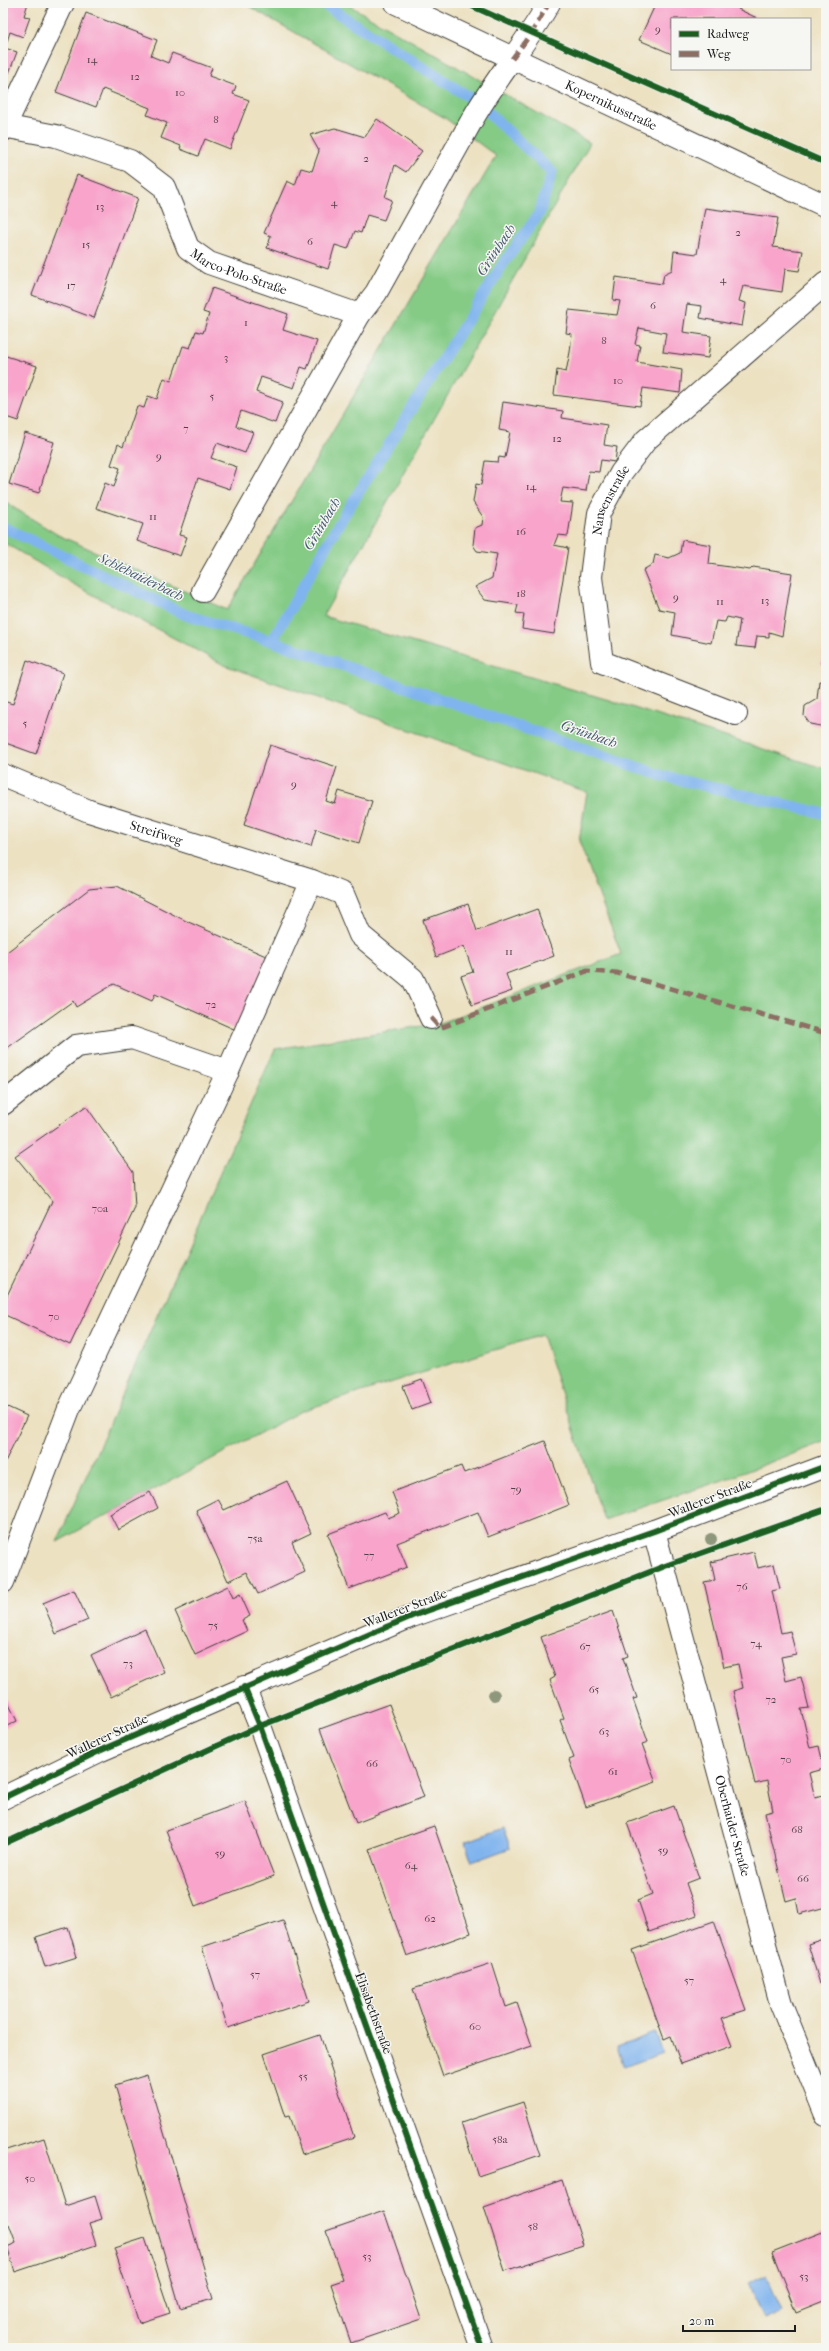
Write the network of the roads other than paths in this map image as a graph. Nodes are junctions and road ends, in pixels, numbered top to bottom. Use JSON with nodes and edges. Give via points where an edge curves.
{"nodes":[{"id":1,"x":63,"y":3,"type":"edge"},
{"id":2,"x":396,"y":3,"type":"edge"},
{"id":3,"x":549,"y":3,"type":"edge"},
{"id":4,"x":512,"y":59,"type":"junction"},
{"id":5,"x":3,"y":127,"type":"edge"},
{"id":6,"x":826,"y":206,"type":"edge"},
{"id":7,"x":826,"y":283,"type":"edge"},
{"id":8,"x":359,"y":315,"type":"junction"},
{"id":9,"x":203,"y":591,"type":"dead end"},
{"id":10,"x":736,"y":714,"type":"dead end"},
{"id":11,"x":3,"y":775,"type":"edge"},
{"id":12,"x":312,"y":881,"type":"junction"},
{"id":13,"x":431,"y":1018,"type":"dead end"},
{"id":14,"x":228,"y":1071,"type":"junction"},
{"id":15,"x":3,"y":1104,"type":"edge"},
{"id":16,"x":826,"y":1466,"type":"edge"},
{"id":17,"x":654,"y":1531,"type":"junction"},
{"id":18,"x":3,"y":1582,"type":"edge"},
{"id":19,"x":244,"y":1687,"type":"junction"},
{"id":20,"x":3,"y":1798,"type":"edge"},
{"id":21,"x":826,"y":2115,"type":"edge"},
{"id":22,"x":482,"y":2348,"type":"edge"}],
"edges":[{"from":1,"to":5,"type":"street","name":"Marco-Polo-Straße"},
{"from":2,"to":4,"type":"street","name":"Kopernikusstraße"},
{"from":3,"to":4,"type":"street"},
{"from":4,"to":6,"type":"street","name":"Kopernikusstraße"},
{"from":4,"to":8,"type":"street","via":[[488,92],[376,293]]},
{"from":5,"to":8,"type":"street","name":"Marco-Polo-Straße","via":[[56,136],[130,161],[164,187],[188,248],[209,263]]},
{"from":7,"to":10,"type":"street","name":"Nansenstraße","via":[[646,440],[621,473],[599,513],[591,577],[602,662]]},
{"from":8,"to":9,"type":"street"},
{"from":11,"to":12,"type":"street","name":"Streifweg","via":[[89,811]]},
{"from":12,"to":13,"type":"street","name":"Streifweg","via":[[343,894],[360,935],[413,979]]},
{"from":12,"to":14,"type":"street"},
{"from":14,"to":15,"type":"street","via":[[132,1038],[76,1046]]},
{"from":14,"to":18,"type":"street","via":[[69,1409]]},
{"from":16,"to":17,"type":"street","name":"Wallerer Straße"},
{"from":17,"to":19,"type":"street","name":"Wallerer Straße","via":[[412,1616]]},
{"from":17,"to":21,"type":"street","name":"Oberhaider Straße","via":[[781,2004]]},
{"from":19,"to":20,"type":"street","name":"Wallerer Straße","via":[[99,1751]]},
{"from":19,"to":22,"type":"street","name":"Elisabethstraße","via":[[263,1733]]}]}
